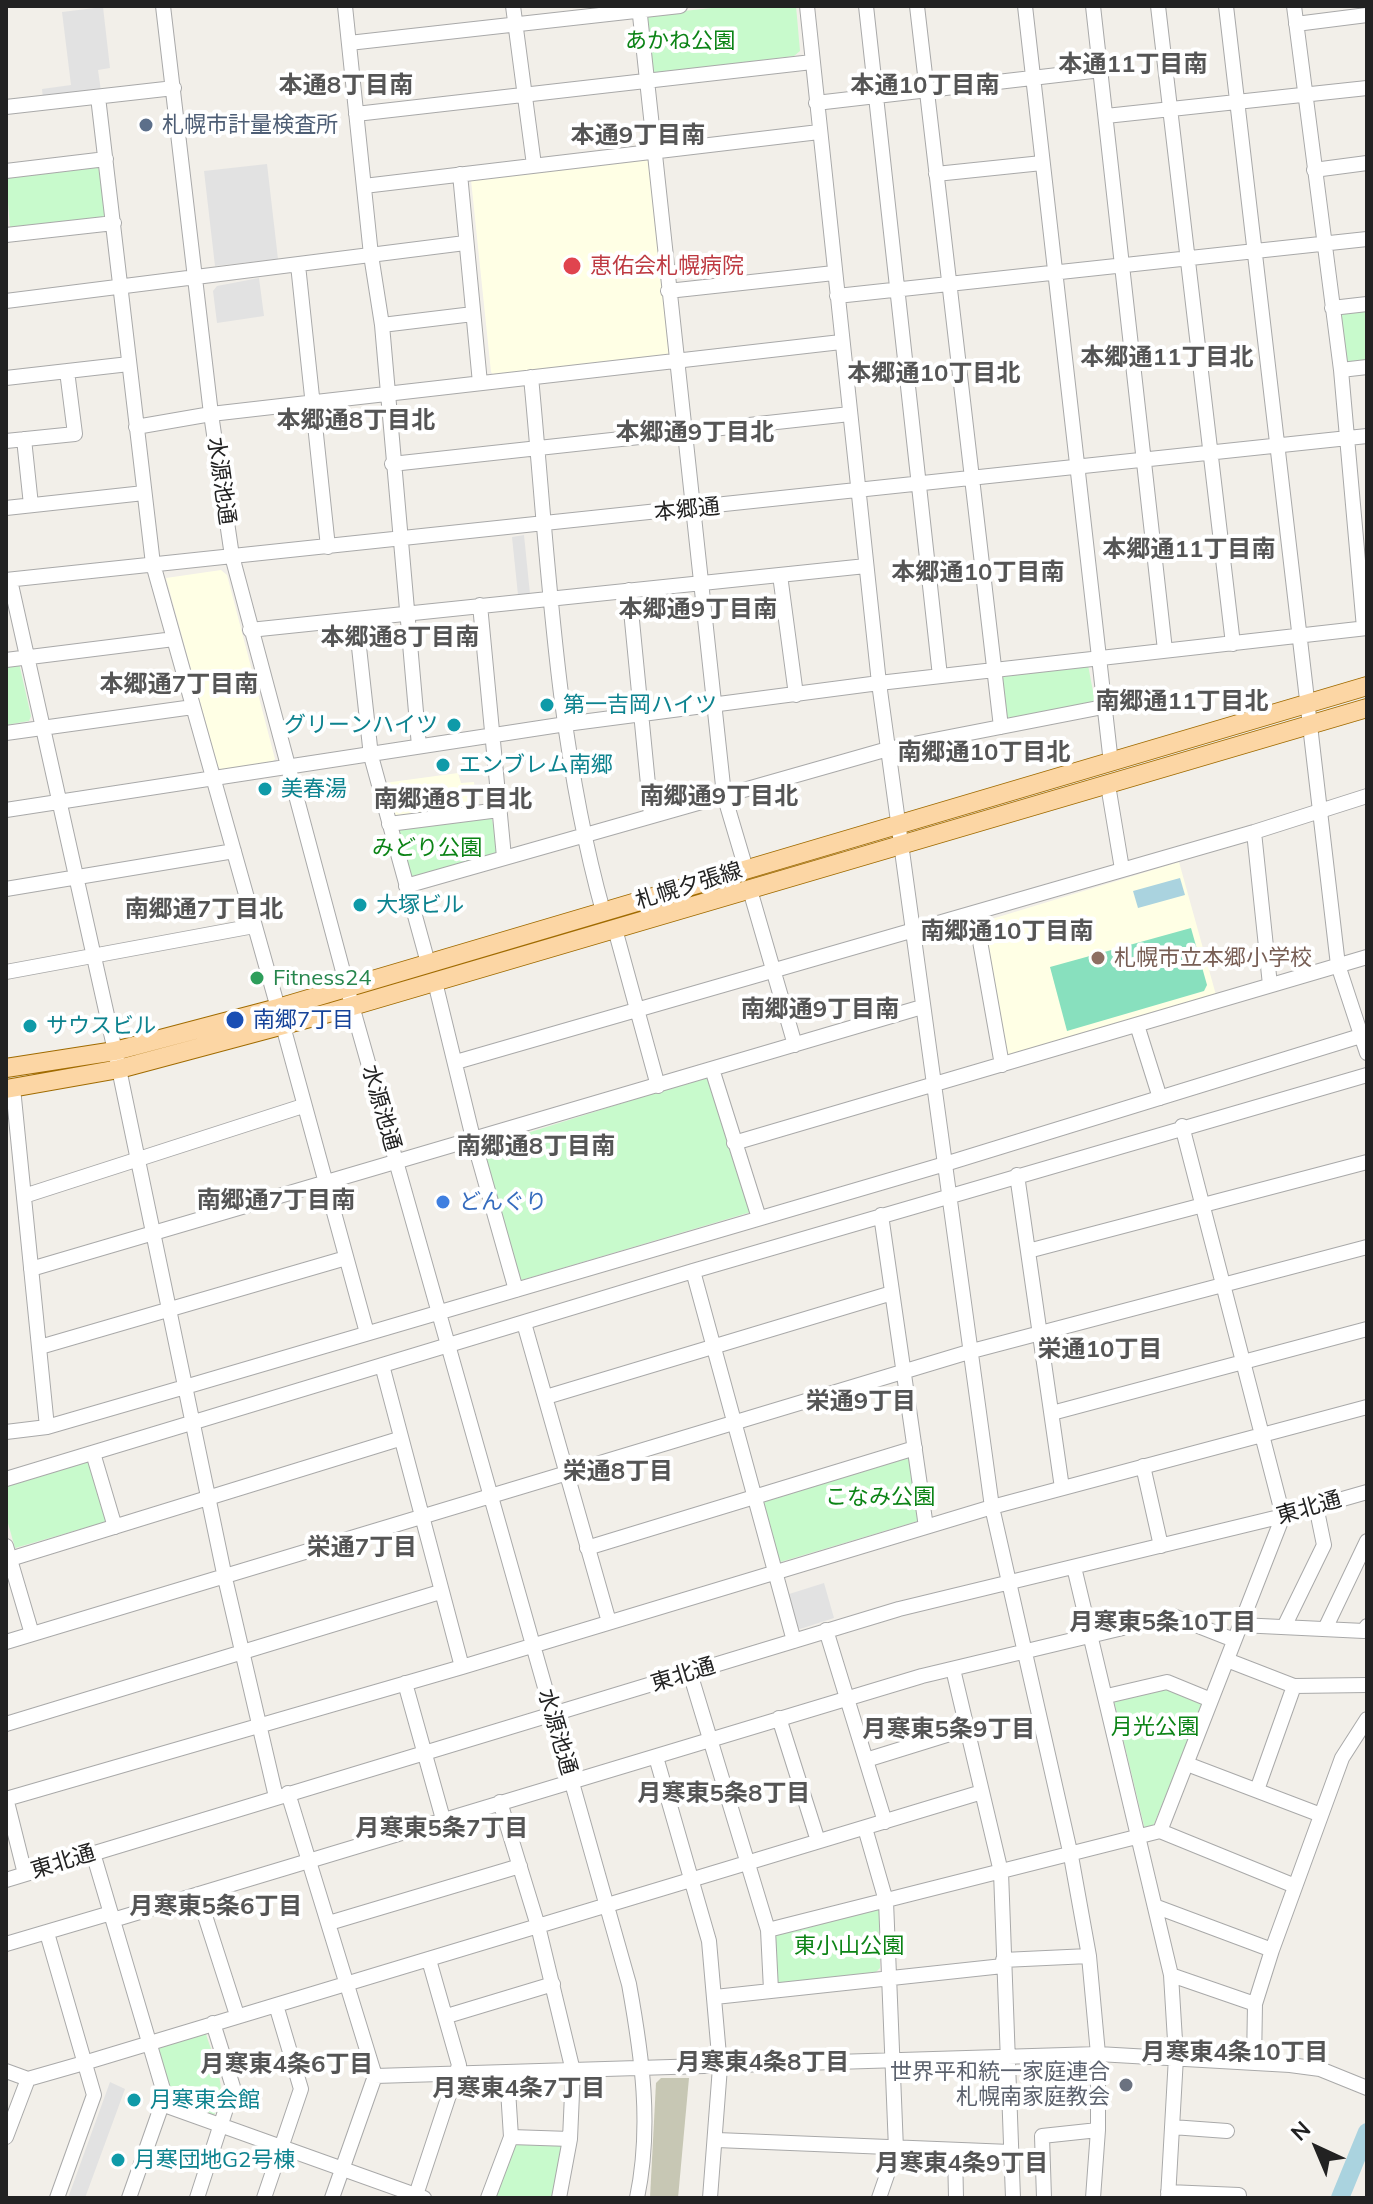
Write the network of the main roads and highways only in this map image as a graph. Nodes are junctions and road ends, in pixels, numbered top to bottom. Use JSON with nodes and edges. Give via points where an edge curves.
{"nodes":[{"id":1,"x":1367,"y":686,"type":"edge"},
{"id":2,"x":1367,"y":708,"type":"edge"},
{"id":3,"x":281,"y":1017,"type":"junction"},
{"id":4,"x":117,"y":1060,"type":"junction"},
{"id":5,"x":6,"y":1068,"type":"edge"},
{"id":6,"x":9,"y":1088,"type":"edge"}],
"edges":[{"from":1,"to":3,"type":"main road","name":"札幌夕張線","via":[[348,986]]},
{"from":2,"to":3,"type":"main road","name":"札幌夕張線","via":[[435,982],[352,1005]]},
{"from":3,"to":4,"type":"main road","name":"札幌夕張線"},
{"from":4,"to":5,"type":"main road","name":"札幌夕張線"},
{"from":4,"to":6,"type":"main road","name":"札幌夕張線"}]}
